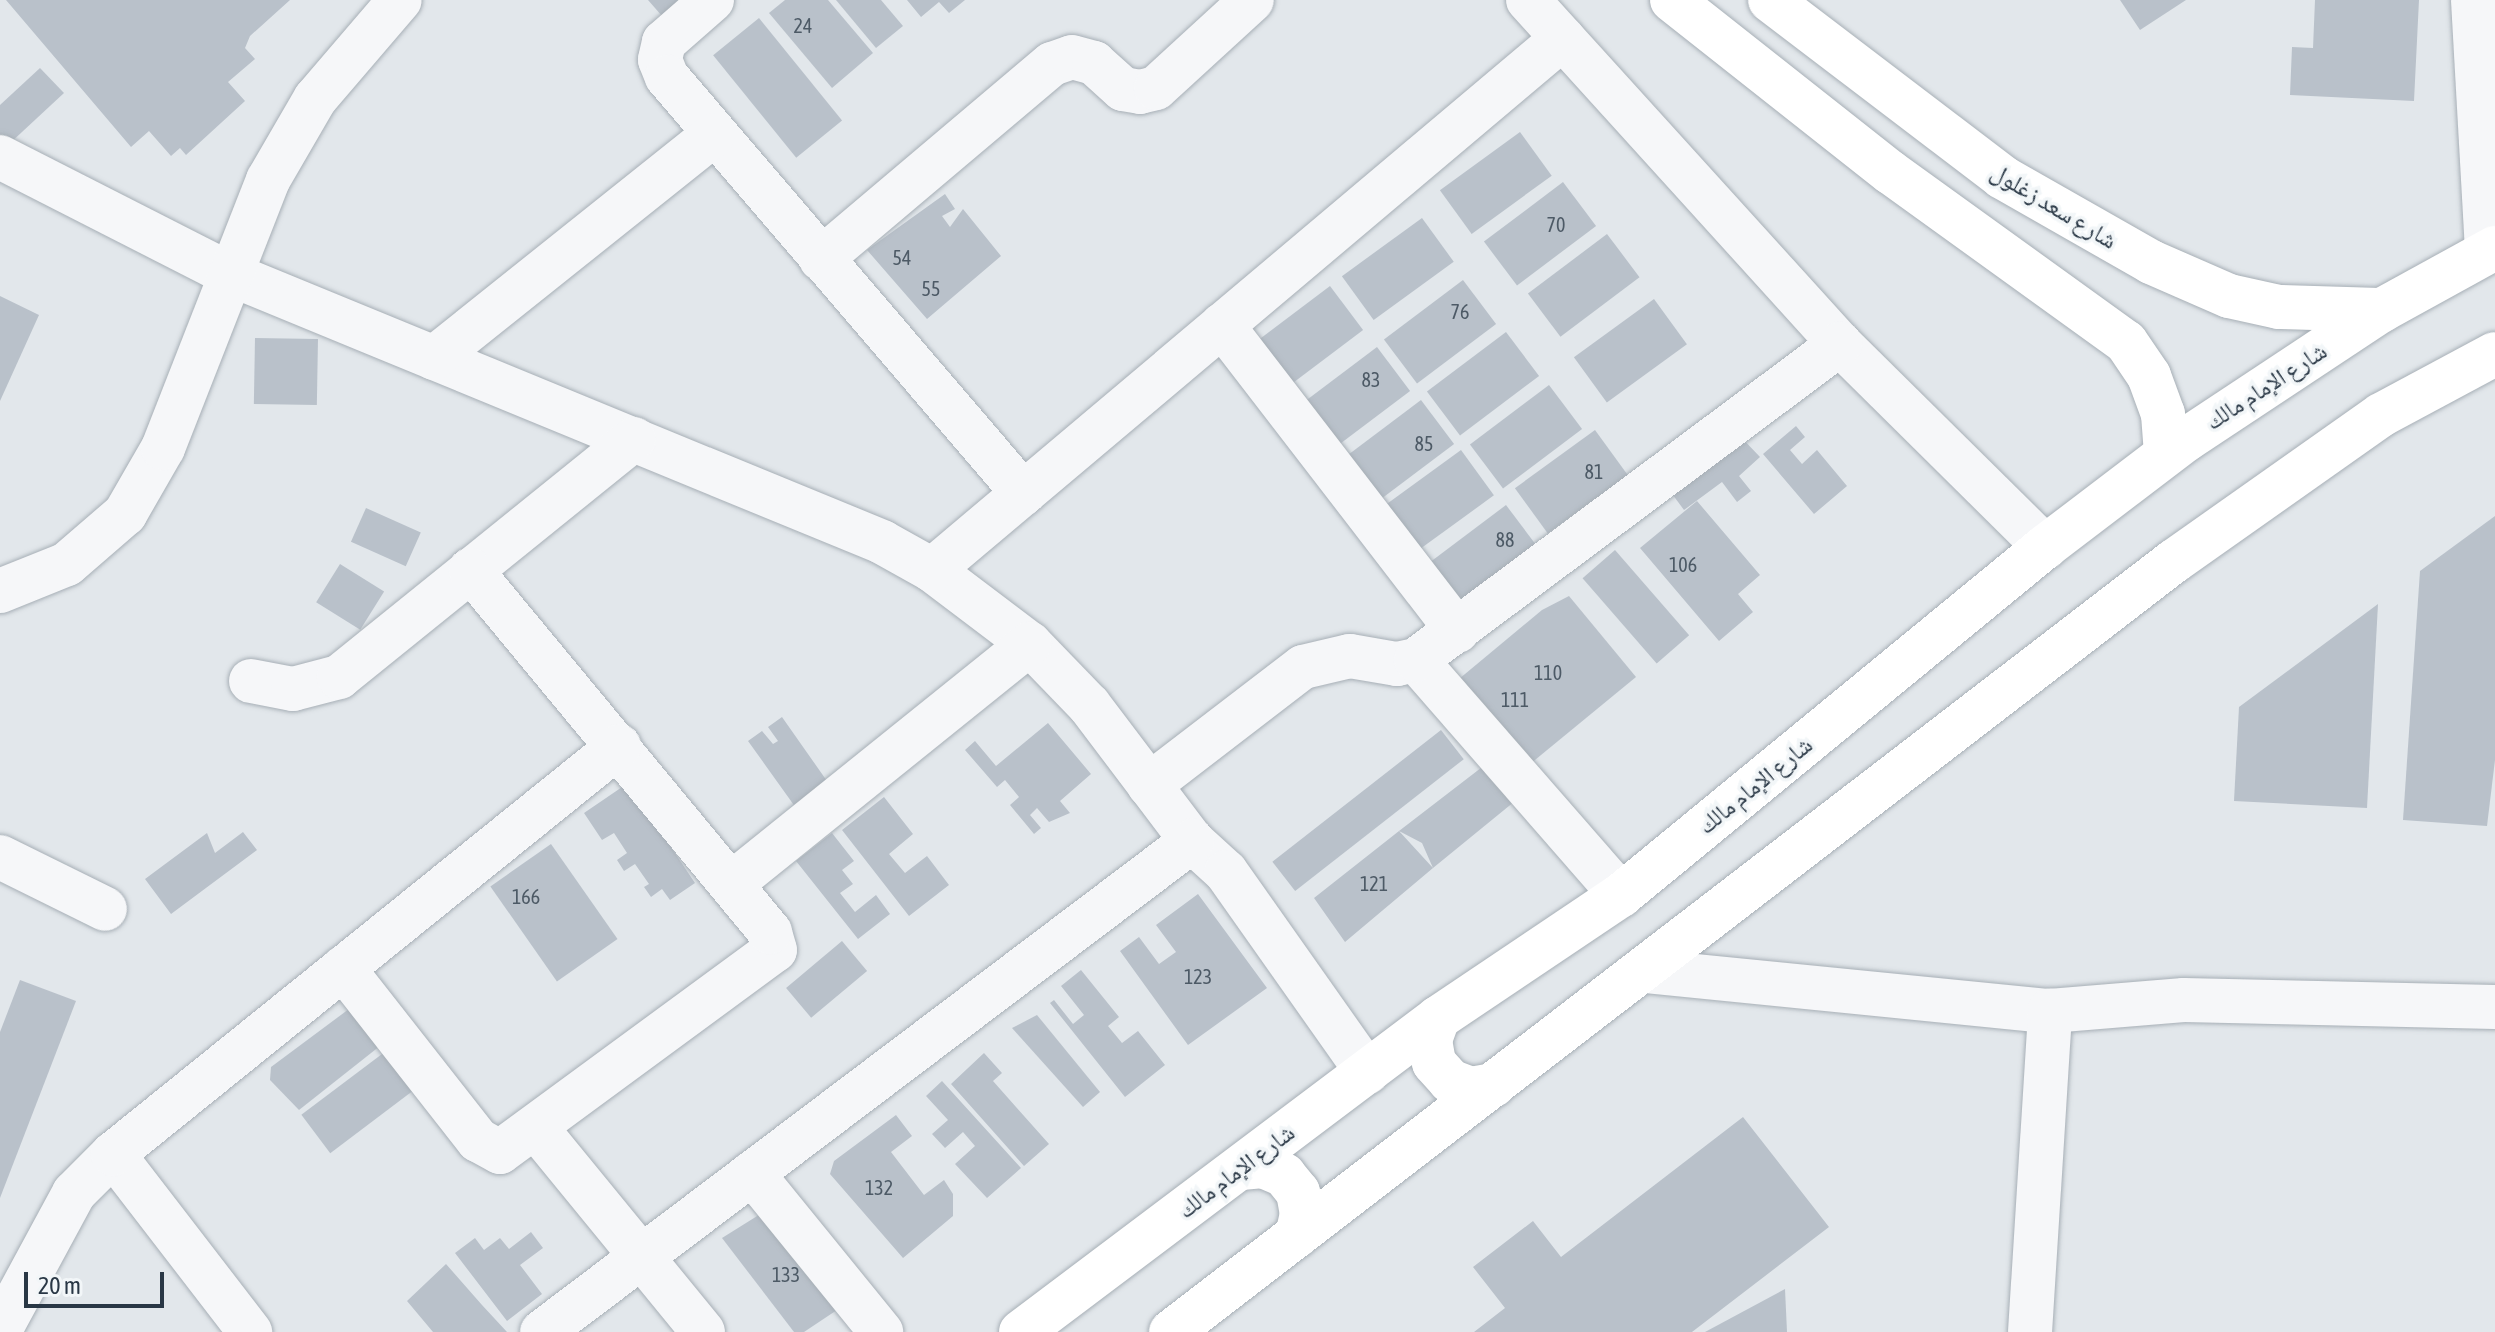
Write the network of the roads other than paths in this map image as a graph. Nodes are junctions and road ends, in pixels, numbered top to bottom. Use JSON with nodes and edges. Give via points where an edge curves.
{"nodes":[{"id":1,"x":400,"y":0,"type":"edge"},
{"id":2,"x":712,"y":0,"type":"edge"},
{"id":3,"x":1252,"y":0,"type":"edge"},
{"id":4,"x":1528,"y":0,"type":"edge"},
{"id":5,"x":1672,"y":0,"type":"edge"},
{"id":6,"x":1770,"y":0,"type":"edge"},
{"id":7,"x":2473,"y":0,"type":"edge"},
{"id":8,"x":1563,"y":38,"type":"junction"},
{"id":9,"x":713,"y":135,"type":"junction"},
{"id":10,"x":0,"y":157,"type":"edge"},
{"id":11,"x":2491,"y":250,"type":"edge"},
{"id":12,"x":821,"y":259,"type":"junction"},
{"id":13,"x":230,"y":274,"type":"junction"},
{"id":14,"x":2382,"y":310,"type":"junction"},
{"id":15,"x":1222,"y":325,"type":"junction"},
{"id":16,"x":1840,"y":344,"type":"junction"},
{"id":17,"x":2495,"y":354,"type":"edge"},
{"id":18,"x":434,"y":358,"type":"junction"},
{"id":19,"x":634,"y":439,"type":"junction"},
{"id":20,"x":2166,"y":454,"type":"junction"},
{"id":21,"x":1023,"y":493,"type":"junction"},
{"id":22,"x":2045,"y":547,"type":"junction"},
{"id":23,"x":470,"y":570,"type":"junction"},
{"id":24,"x":932,"y":570,"type":"junction"},
{"id":25,"x":0,"y":591,"type":"edge"},
{"id":26,"x":1458,"y":631,"type":"junction"},
{"id":27,"x":1030,"y":644,"type":"junction"},
{"id":28,"x":1416,"y":660,"type":"junction"},
{"id":29,"x":251,"y":681,"type":"dead end"},
{"id":30,"x":619,"y":746,"type":"junction"},
{"id":31,"x":1149,"y":785,"type":"junction"},
{"id":32,"x":1192,"y":841,"type":"junction"},
{"id":33,"x":0,"y":857,"type":"edge"},
{"id":34,"x":731,"y":884,"type":"junction"},
{"id":35,"x":1621,"y":895,"type":"junction"},
{"id":36,"x":105,"y":909,"type":"dead end"},
{"id":37,"x":343,"y":968,"type":"junction"},
{"id":38,"x":1646,"y":971,"type":"junction"},
{"id":39,"x":2495,"y":1007,"type":"edge"},
{"id":40,"x":2050,"y":1011,"type":"junction"},
{"id":41,"x":1438,"y":1018,"type":"junction"},
{"id":42,"x":1367,"y":1072,"type":"junction"},
{"id":43,"x":1494,"y":1085,"type":"junction"},
{"id":44,"x":537,"y":1129,"type":"junction"},
{"id":45,"x":113,"y":1154,"type":"junction"},
{"id":46,"x":1241,"y":1168,"type":"junction"},
{"id":47,"x":752,"y":1173,"type":"junction"},
{"id":48,"x":1297,"y":1235,"type":"junction"},
{"id":49,"x":641,"y":1256,"type":"junction"},
{"id":50,"x":0,"y":1330,"type":"edge"},
{"id":51,"x":250,"y":1332,"type":"edge"},
{"id":52,"x":542,"y":1332,"type":"edge"},
{"id":53,"x":703,"y":1332,"type":"edge"},
{"id":54,"x":881,"y":1332,"type":"edge"},
{"id":55,"x":1021,"y":1332,"type":"edge"},
{"id":56,"x":1171,"y":1332,"type":"edge"},
{"id":57,"x":2030,"y":1332,"type":"edge"}],
"edges":[{"from":1,"to":13,"type":"street","via":[[315,99],[268,180]]},
{"from":2,"to":9,"type":"street","via":[[670,35],[660,60],[667,77]]},
{"from":3,"to":12,"type":"street","via":[[1156,88],[1123,89],[1094,63],[1072,57],[1052,64]]},
{"from":4,"to":8,"type":"street"},
{"from":5,"to":20,"type":"street","via":[[1890,172],[2126,342],[2154,388],[2163,414]]},
{"from":6,"to":14,"type":"street","name":"شارع سعد زغلول","via":[[2002,177],[2151,262],[2229,296],[2279,307]]},
{"from":7,"to":11,"type":"street"},
{"from":8,"to":15,"type":"street"},
{"from":8,"to":16,"type":"street"},
{"from":9,"to":12,"type":"street"},
{"from":9,"to":18,"type":"street"},
{"from":10,"to":13,"type":"street"},
{"from":11,"to":14,"type":"street","name":"شارع الإمام مالك"},
{"from":12,"to":21,"type":"street"},
{"from":13,"to":18,"type":"street"},
{"from":13,"to":25,"type":"street","via":[[163,448],[125,514],[67,564]]},
{"from":14,"to":20,"type":"street","name":"شارع الإمام مالك"},
{"from":15,"to":21,"type":"street"},
{"from":15,"to":26,"type":"street"},
{"from":16,"to":22,"type":"street"},
{"from":16,"to":26,"type":"street"},
{"from":17,"to":38,"type":"street","via":[[2381,415],[2174,561]]},
{"from":18,"to":19,"type":"street"},
{"from":19,"to":23,"type":"street"},
{"from":19,"to":24,"type":"street","via":[[882,542]]},
{"from":20,"to":22,"type":"street","name":"شارع الإمام مالك"},
{"from":21,"to":24,"type":"street"},
{"from":22,"to":35,"type":"street","name":"شارع الإمام مالك"},
{"from":23,"to":29,"type":"street","via":[[339,677],[293,689]]},
{"from":23,"to":30,"type":"street"},
{"from":24,"to":27,"type":"street"},
{"from":26,"to":28,"type":"street"},
{"from":27,"to":31,"type":"street","via":[[1089,705]]},
{"from":27,"to":34,"type":"street"},
{"from":28,"to":31,"type":"street","via":[[1397,664],[1350,656],[1303,667]]},
{"from":28,"to":35,"type":"street"},
{"from":30,"to":34,"type":"street"},
{"from":30,"to":37,"type":"street"},
{"from":31,"to":32,"type":"street"},
{"from":32,"to":42,"type":"street","via":[[1226,872]]},
{"from":32,"to":47,"type":"street"},
{"from":33,"to":36,"type":"street"},
{"from":34,"to":44,"type":"street","via":[[775,940],[773,954]]},
{"from":35,"to":41,"type":"street","name":"شارع الإمام مالك"},
{"from":37,"to":44,"type":"street","via":[[484,1146],[507,1152]]},
{"from":37,"to":45,"type":"street"},
{"from":38,"to":40,"type":"street"},
{"from":38,"to":43,"type":"street"},
{"from":39,"to":40,"type":"street","via":[[2200,999]]},
{"from":40,"to":57,"type":"street"},
{"from":41,"to":42,"type":"street","name":"شارع الإمام مالك"},
{"from":41,"to":43,"type":"street","via":[[1430,1040],[1434,1063],[1450,1081],[1471,1089]]},
{"from":42,"to":46,"type":"street","name":"شارع الإمام مالك"},
{"from":43,"to":48,"type":"street"},
{"from":44,"to":49,"type":"street"},
{"from":45,"to":50,"type":"street","via":[[74,1193]]},
{"from":45,"to":51,"type":"street"},
{"from":46,"to":48,"type":"street","via":[[1263,1166],[1291,1184],[1302,1214]]},
{"from":46,"to":55,"type":"street","name":"شارع الإمام مالك"},
{"from":47,"to":49,"type":"street"},
{"from":47,"to":54,"type":"street"},
{"from":48,"to":56,"type":"street"},
{"from":49,"to":52,"type":"street"},
{"from":49,"to":53,"type":"street"}]}
